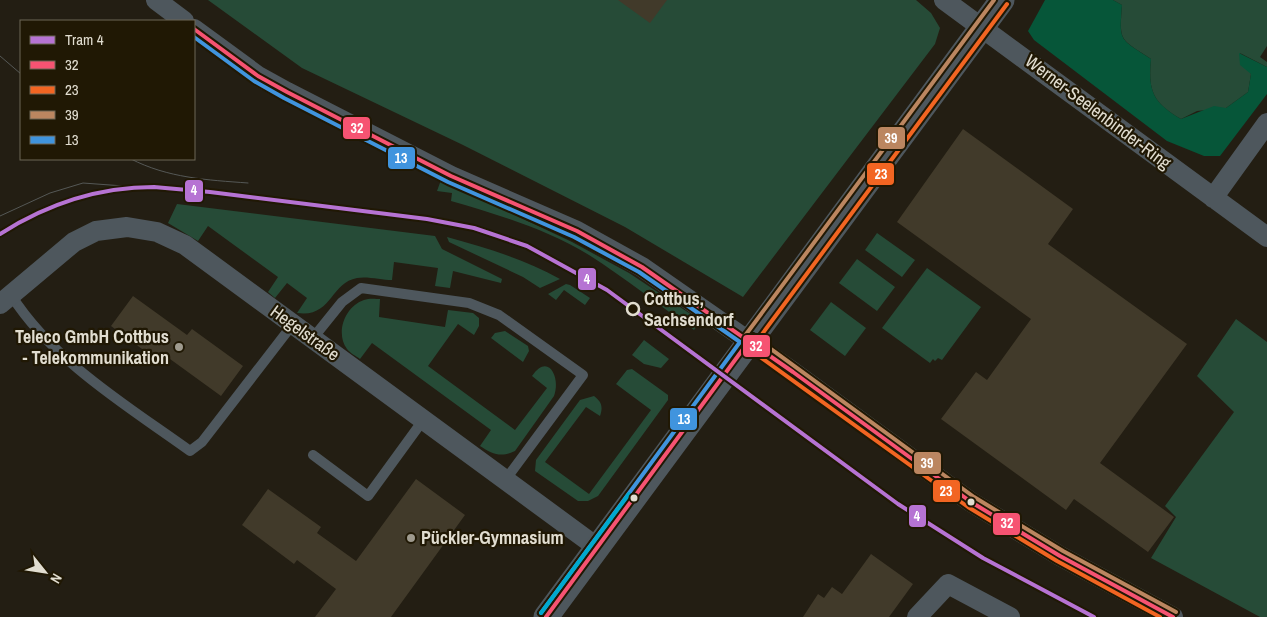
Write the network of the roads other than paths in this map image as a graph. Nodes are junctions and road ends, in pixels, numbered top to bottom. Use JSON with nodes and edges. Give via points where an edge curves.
{"nodes":[{"id":1,"x":156,"y":0,"type":"edge"},
{"id":2,"x":944,"y":0,"type":"edge"},
{"id":3,"x":1002,"y":0,"type":"edge"},
{"id":4,"x":183,"y":20,"type":"edge"},
{"id":5,"x":982,"y":28,"type":"junction"},
{"id":6,"x":195,"y":30,"type":"edge"},
{"id":7,"x":1267,"y":123,"type":"edge"},
{"id":8,"x":1213,"y":198,"type":"junction"},
{"id":9,"x":1267,"y":237,"type":"edge"},
{"id":10,"x":6,"y":299,"type":"edge"},
{"id":11,"x":292,"y":324,"type":"junction"},
{"id":12,"x":313,"y":338,"type":"junction"},
{"id":13,"x":749,"y":341,"type":"junction"},
{"id":14,"x":424,"y":419,"type":"junction"},
{"id":15,"x":313,"y":455,"type":"dead end"},
{"id":16,"x":506,"y":479,"type":"junction"},
{"id":17,"x":598,"y":548,"type":"junction"},
{"id":18,"x":546,"y":617,"type":"edge"},
{"id":19,"x":917,"y":617,"type":"edge"},
{"id":20,"x":1010,"y":617,"type":"edge"},
{"id":21,"x":1173,"y":617,"type":"edge"}],
"edges":[{"from":1,"to":4,"type":"street"},
{"from":2,"to":5,"type":"street","name":"Werner-Seelenbinder-Ring"},
{"from":3,"to":5,"type":"street"},
{"from":5,"to":8,"type":"street","name":"Werner-Seelenbinder-Ring"},
{"from":5,"to":13,"type":"street"},
{"from":6,"to":13,"type":"street","via":[[258,76],[287,92],[451,176],[577,231],[642,267]]},
{"from":7,"to":8,"type":"street"},
{"from":8,"to":9,"type":"street","name":"Werner-Seelenbinder-Ring"},
{"from":10,"to":11,"type":"street","name":"Hegelstraße","via":[[74,242],[96,231],[127,227],[157,232],[185,245]]},
{"from":10,"to":11,"type":"lane","via":[[75,368],[190,451],[202,442]]},
{"from":11,"to":12,"type":"street","name":"Hegelstraße"},
{"from":12,"to":14,"type":"street","name":"Hegelstraße"},
{"from":12,"to":16,"type":"lane","via":[[342,302],[361,288],[469,303],[499,315],[583,375]]},
{"from":13,"to":17,"type":"street"},
{"from":13,"to":21,"type":"street","via":[[971,502],[1060,556]]},
{"from":14,"to":15,"type":"lane","via":[[368,496]]},
{"from":14,"to":16,"type":"street","name":"Hegelstraße"},
{"from":16,"to":17,"type":"street","name":"Hegelstraße"},
{"from":17,"to":18,"type":"street"},
{"from":19,"to":20,"type":"street","via":[[948,584]]}]}
